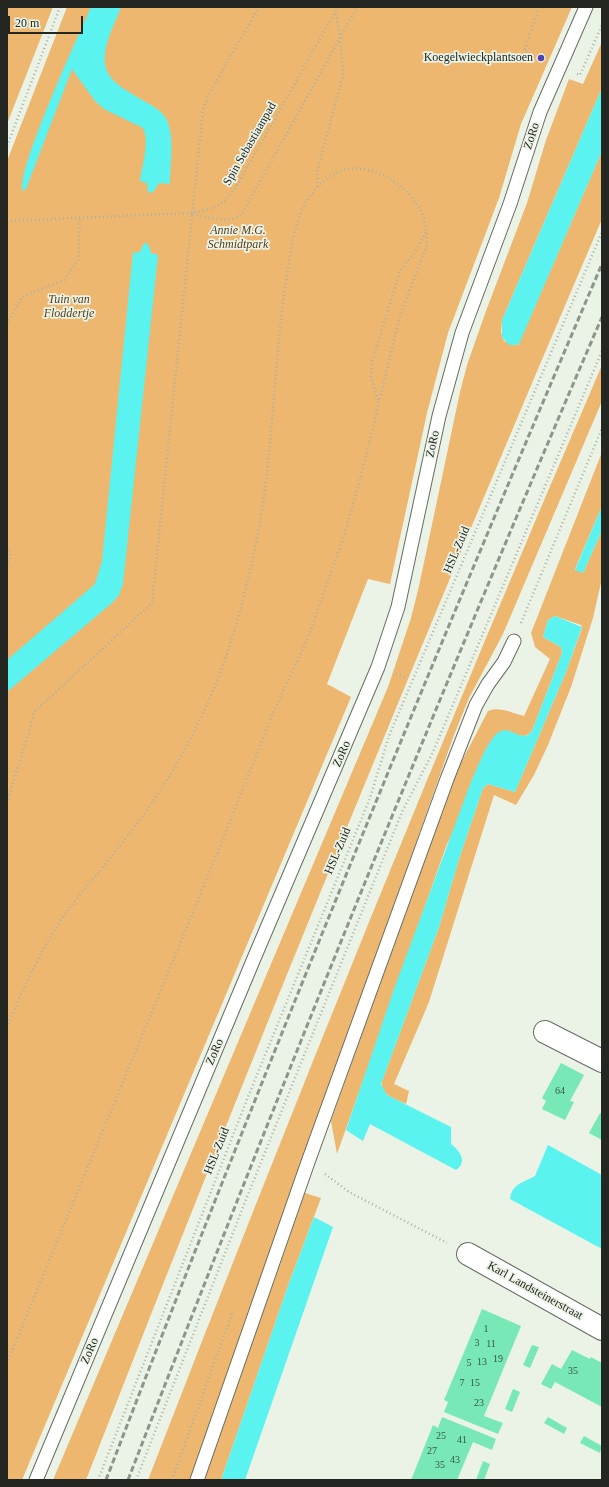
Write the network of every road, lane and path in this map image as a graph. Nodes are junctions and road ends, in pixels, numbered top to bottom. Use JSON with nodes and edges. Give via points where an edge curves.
{"nodes":[{"id":1,"x":60,"y":7,"type":"edge"},
{"id":2,"x":259,"y":7,"type":"edge"},
{"id":3,"x":338,"y":7,"type":"edge"},
{"id":4,"x":357,"y":7,"type":"edge"},
{"id":5,"x":539,"y":7,"type":"edge"},
{"id":6,"x":586,"y":7,"type":"edge"},
{"id":7,"x":336,"y":12,"type":"junction"},
{"id":8,"x":340,"y":37,"type":"junction"},
{"id":9,"x":524,"y":52,"type":"dead end"},
{"id":10,"x":7,"y":146,"type":"edge"},
{"id":11,"x":318,"y":187,"type":"junction"},
{"id":12,"x":191,"y":213,"type":"junction"},
{"id":13,"x":80,"y":218,"type":"junction"},
{"id":14,"x":7,"y":221,"type":"edge"},
{"id":15,"x":427,"y":230,"type":"junction"},
{"id":16,"x":602,"y":232,"type":"edge"},
{"id":17,"x":7,"y":324,"type":"edge"},
{"id":18,"x":602,"y":351,"type":"edge"},
{"id":19,"x":378,"y":401,"type":"junction"},
{"id":20,"x":602,"y":428,"type":"edge"},
{"id":21,"x":7,"y":548,"type":"edge"},
{"id":22,"x":7,"y":564,"type":"edge"},
{"id":23,"x":514,"y":641,"type":"joint"},
{"id":24,"x":7,"y":803,"type":"edge"},
{"id":25,"x":7,"y":1028,"type":"edge"},
{"id":26,"x":545,"y":1032,"type":"dead end"},
{"id":27,"x":602,"y":1061,"type":"edge"},
{"id":28,"x":308,"y":1162,"type":"junction"},
{"id":29,"x":468,"y":1254,"type":"joint"},
{"id":30,"x":602,"y":1329,"type":"edge"},
{"id":31,"x":7,"y":1363,"type":"edge"},
{"id":32,"x":36,"y":1480,"type":"edge"},
{"id":33,"x":98,"y":1480,"type":"edge"},
{"id":34,"x":136,"y":1480,"type":"edge"},
{"id":35,"x":197,"y":1480,"type":"edge"}],
"edges":[{"from":1,"to":10,"type":"path"},
{"from":2,"to":12,"type":"path","via":[[208,96],[203,110]]},
{"from":3,"to":7,"type":"path","name":"Spin Sebastiaanpad"},
{"from":4,"to":8,"type":"path"},
{"from":5,"to":9,"type":"path"},
{"from":6,"to":32,"type":"lane","name":"ZoRo","via":[[540,112],[510,204],[462,333],[441,409],[398,607],[378,667]]},
{"from":7,"to":8,"type":"path"},
{"from":7,"to":12,"type":"path","name":"Spin Sebastiaanpad","via":[[228,199],[218,207]]},
{"from":8,"to":11,"type":"path","via":[[343,75],[317,172]]},
{"from":8,"to":12,"type":"path","via":[[242,214],[225,220]]},
{"from":11,"to":15,"type":"path","via":[[348,169],[360,169],[386,176],[397,183],[417,205]]},
{"from":11,"to":25,"type":"path","via":[[299,215],[293,235],[278,338],[263,506],[245,591],[223,663],[202,716],[181,758],[122,844],[64,916],[21,992]]},
{"from":12,"to":13,"type":"path","name":"Spin Sebastiaanpad"},
{"from":12,"to":24,"type":"path","via":[[152,603],[35,711]]},
{"from":13,"to":14,"type":"path","name":"Spin Sebastiaanpad"},
{"from":13,"to":17,"type":"path","via":[[78,260],[64,280],[22,297]]},
{"from":15,"to":19,"type":"path","via":[[427,245],[400,316]]},
{"from":15,"to":19,"type":"path","via":[[417,249],[400,271],[372,362],[371,377]]},
{"from":16,"to":33,"type":"path","name":"HSL-Zuid","via":[[390,736],[370,798],[248,1097]]},
{"from":18,"to":34,"type":"path","via":[[433,752],[402,812]]},
{"from":19,"to":31,"type":"path","via":[[345,533],[307,640],[273,712]]},
{"from":20,"to":23,"type":"path"},
{"from":21,"to":22,"type":"path","via":[[11,556]]},
{"from":23,"to":28,"type":"lane","via":[[504,662],[476,704]]},
{"from":26,"to":27,"type":"street"},
{"from":28,"to":29,"type":"path","via":[[349,1192]]},
{"from":28,"to":35,"type":"lane"},
{"from":29,"to":30,"type":"street","name":"Karl Landsteinerstraat"}]}
